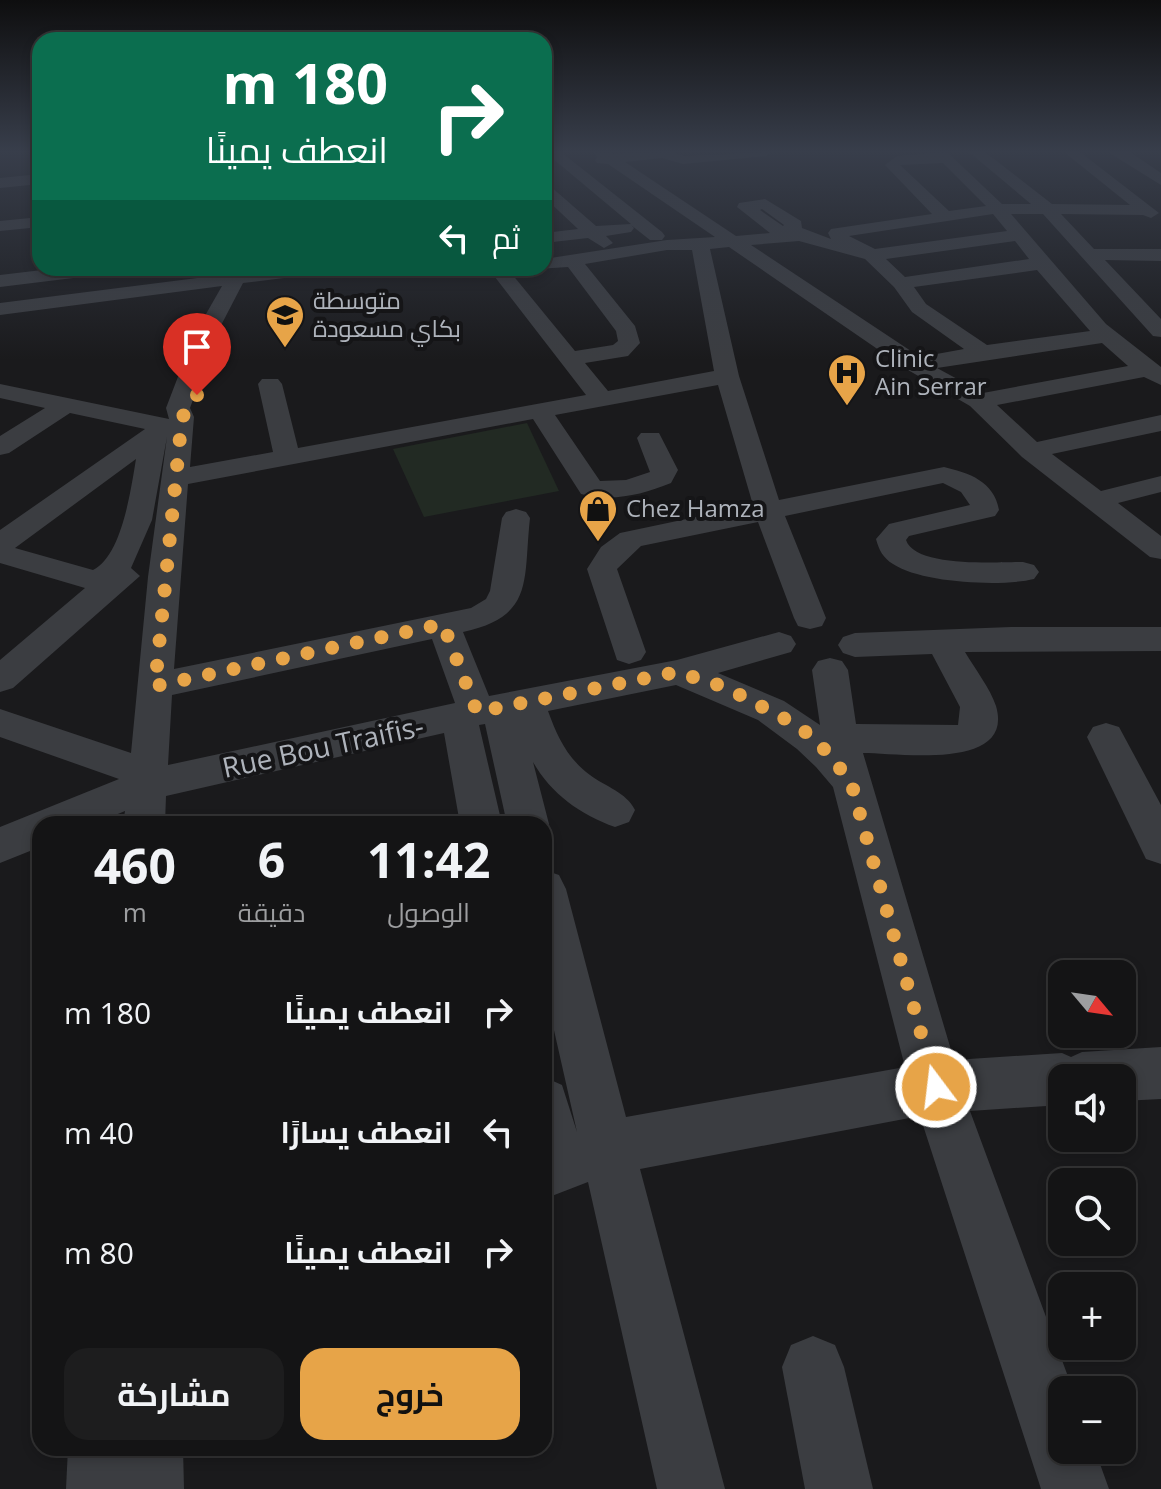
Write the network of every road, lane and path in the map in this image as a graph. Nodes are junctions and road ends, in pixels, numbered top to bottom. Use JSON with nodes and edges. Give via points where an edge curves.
{"nodes":[{"id":1,"x":579,"y":221,"type":"edge"},
{"id":2,"x":638,"y":221,"type":"edge"},
{"id":3,"x":681,"y":221,"type":"edge"},
{"id":4,"x":700,"y":221,"type":"edge"},
{"id":5,"x":915,"y":221,"type":"edge"},
{"id":6,"x":1006,"y":221,"type":"edge"},
{"id":7,"x":1059,"y":221,"type":"edge"},
{"id":8,"x":32,"y":223,"type":"edge"},
{"id":9,"x":642,"y":225,"type":"junction"},
{"id":10,"x":0,"y":226,"type":"edge"},
{"id":11,"x":590,"y":232,"type":"junction"},
{"id":12,"x":1069,"y":232,"type":"junction"},
{"id":13,"x":1100,"y":232,"type":"dead end"},
{"id":14,"x":1017,"y":235,"type":"junction"},
{"id":15,"x":552,"y":237,"type":"edge"},
{"id":16,"x":732,"y":241,"type":"junction"},
{"id":17,"x":700,"y":244,"type":"junction"},
{"id":18,"x":667,"y":245,"type":"junction"},
{"id":19,"x":618,"y":254,"type":"junction"},
{"id":20,"x":869,"y":254,"type":"junction"},
{"id":21,"x":1090,"y":254,"type":"junction"},
{"id":22,"x":1161,"y":255,"type":"edge"},
{"id":23,"x":573,"y":261,"type":"junction"},
{"id":24,"x":1044,"y":263,"type":"junction"},
{"id":25,"x":552,"y":264,"type":"edge"},
{"id":26,"x":32,"y":270,"type":"edge"},
{"id":27,"x":103,"y":276,"type":"edge"},
{"id":28,"x":227,"y":276,"type":"edge"},
{"id":29,"x":238,"y":276,"type":"edge"},
{"id":30,"x":503,"y":276,"type":"edge"},
{"id":31,"x":0,"y":281,"type":"edge"},
{"id":32,"x":1116,"y":281,"type":"junction"},
{"id":33,"x":1146,"y":281,"type":"dead end"},
{"id":34,"x":901,"y":283,"type":"junction"},
{"id":35,"x":101,"y":297,"type":"junction"},
{"id":36,"x":0,"y":309,"type":"edge"},
{"id":37,"x":1161,"y":331,"type":"edge"},
{"id":38,"x":1103,"y":336,"type":"junction"},
{"id":39,"x":983,"y":352,"type":"junction"},
{"id":40,"x":568,"y":359,"type":"junction"},
{"id":41,"x":916,"y":365,"type":"junction"},
{"id":42,"x":1154,"y":373,"type":"edge"},
{"id":43,"x":727,"y":376,"type":"junction"},
{"id":44,"x":270,"y":384,"type":"dead end"},
{"id":45,"x":0,"y":391,"type":"edge"},
{"id":46,"x":602,"y":399,"type":"junction"},
{"id":47,"x":979,"y":401,"type":"junction"},
{"id":48,"x":66,"y":405,"type":"junction"},
{"id":49,"x":540,"y":412,"type":"junction"},
{"id":50,"x":1161,"y":423,"type":"edge"},
{"id":51,"x":170,"y":428,"type":"junction"},
{"id":52,"x":650,"y":438,"type":"dead end"},
{"id":53,"x":0,"y":447,"type":"edge"},
{"id":54,"x":1031,"y":451,"type":"junction"},
{"id":55,"x":287,"y":457,"type":"junction"},
{"id":56,"x":177,"y":478,"type":"junction"},
{"id":57,"x":1161,"y":484,"type":"edge"},
{"id":58,"x":1093,"y":501,"type":"junction"},
{"id":59,"x":768,"y":509,"type":"junction"},
{"id":60,"x":516,"y":518,"type":"dead end"},
{"id":61,"x":0,"y":544,"type":"edge"},
{"id":62,"x":1161,"y":550,"type":"edge"},
{"id":63,"x":0,"y":553,"type":"edge"},
{"id":64,"x":167,"y":557,"type":"junction"},
{"id":65,"x":1023,"y":572,"type":"dead end"},
{"id":66,"x":810,"y":618,"type":"junction"},
{"id":67,"x":443,"y":624,"type":"junction"},
{"id":68,"x":1161,"y":639,"type":"edge"},
{"id":69,"x":942,"y":641,"type":"junction"},
{"id":70,"x":779,"y":644,"type":"junction"},
{"id":71,"x":629,"y":652,"type":"dead end"},
{"id":72,"x":842,"y":657,"type":"junction"},
{"id":73,"x":677,"y":672,"type":"junction"},
{"id":74,"x":0,"y":679,"type":"edge"},
{"id":75,"x":155,"y":686,"type":"junction"},
{"id":76,"x":491,"y":710,"type":"junction"},
{"id":77,"x":0,"y":723,"type":"edge"},
{"id":78,"x":1106,"y":737,"type":"dead end"},
{"id":79,"x":840,"y":738,"type":"junction"},
{"id":80,"x":851,"y":782,"type":"junction"},
{"id":81,"x":146,"y":794,"type":"edge"},
{"id":82,"x":615,"y":810,"type":"dead end"},
{"id":83,"x":76,"y":816,"type":"edge"},
{"id":84,"x":482,"y":816,"type":"edge"},
{"id":85,"x":525,"y":816,"type":"edge"},
{"id":86,"x":32,"y":832,"type":"edge"},
{"id":87,"x":0,"y":845,"type":"edge"},
{"id":88,"x":1161,"y":846,"type":"edge"},
{"id":89,"x":552,"y":976,"type":"edge"},
{"id":90,"x":1161,"y":1073,"type":"edge"},
{"id":91,"x":1136,"y":1075,"type":"edge"},
{"id":92,"x":1048,"y":1080,"type":"edge"},
{"id":93,"x":936,"y":1087,"type":"junction"},
{"id":94,"x":552,"y":1122,"type":"edge"},
{"id":95,"x":569,"y":1162,"type":"edge"},
{"id":96,"x":813,"y":1367,"type":"dead end"},
{"id":97,"x":101,"y":1456,"type":"edge"},
{"id":98,"x":150,"y":1456,"type":"edge"},
{"id":99,"x":100,"y":1489,"type":"edge"},
{"id":100,"x":150,"y":1489,"type":"edge"},
{"id":101,"x":691,"y":1489,"type":"edge"},
{"id":102,"x":839,"y":1489,"type":"edge"},
{"id":103,"x":1075,"y":1489,"type":"edge"}],
"edges":[{"from":1,"to":11,"type":"street"},
{"from":2,"to":9,"type":"street"},
{"from":3,"to":9,"type":"street"},
{"from":4,"to":16,"type":"street"},
{"from":5,"to":20,"type":"street","via":[[837,233]]},
{"from":6,"to":14,"type":"street"},
{"from":7,"to":12,"type":"street"},
{"from":8,"to":10,"type":"street"},
{"from":9,"to":11,"type":"street"},
{"from":9,"to":18,"type":"street"},
{"from":11,"to":15,"type":"street"},
{"from":11,"to":19,"type":"street"},
{"from":12,"to":13,"type":"street"},
{"from":12,"to":21,"type":"street"},
{"from":14,"to":20,"type":"street"},
{"from":14,"to":24,"type":"street"},
{"from":16,"to":17,"type":"street"},
{"from":16,"to":20,"type":"street","via":[[796,236]]},
{"from":16,"to":41,"type":"street"},
{"from":17,"to":18,"type":"street"},
{"from":17,"to":43,"type":"street"},
{"from":18,"to":19,"type":"street"},
{"from":19,"to":23,"type":"street"},
{"from":20,"to":34,"type":"street"},
{"from":21,"to":22,"type":"street"},
{"from":21,"to":32,"type":"street"},
{"from":23,"to":25,"type":"street"},
{"from":23,"to":40,"type":"street","via":[[627,331],[629,343],[620,351]]},
{"from":24,"to":34,"type":"street"},
{"from":24,"to":38,"type":"street"},
{"from":26,"to":31,"type":"street"},
{"from":27,"to":35,"type":"street"},
{"from":28,"to":35,"type":"street"},
{"from":29,"to":51,"type":"street","via":[[193,406]]},
{"from":30,"to":40,"type":"street"},
{"from":32,"to":33,"type":"street"},
{"from":32,"to":37,"type":"street"},
{"from":34,"to":39,"type":"street","via":[[919,308]]},
{"from":35,"to":36,"type":"street"},
{"from":38,"to":39,"type":"street"},
{"from":38,"to":42,"type":"street"},
{"from":39,"to":41,"type":"street"},
{"from":40,"to":46,"type":"street"},
{"from":41,"to":47,"type":"street"},
{"from":42,"to":47,"type":"street"},
{"from":43,"to":46,"type":"street"},
{"from":43,"to":59,"type":"street"},
{"from":44,"to":55,"type":"street"},
{"from":45,"to":48,"type":"street"},
{"from":46,"to":49,"type":"street"},
{"from":47,"to":54,"type":"street"},
{"from":48,"to":51,"type":"street"},
{"from":48,"to":53,"type":"street"},
{"from":49,"to":52,"type":"street","via":[[591,488],[603,491],[661,477],[664,470]]},
{"from":49,"to":55,"type":"street"},
{"from":50,"to":54,"type":"street"},
{"from":51,"to":56,"type":"street"},
{"from":51,"to":61,"type":"street"},
{"from":51,"to":63,"type":"street","via":[[125,559],[107,578],[95,581]]},
{"from":54,"to":58,"type":"street"},
{"from":55,"to":56,"type":"street"},
{"from":56,"to":64,"type":"street"},
{"from":57,"to":58,"type":"street"},
{"from":58,"to":62,"type":"street"},
{"from":59,"to":65,"type":"street","via":[[944,475],[978,490],[985,510],[899,530],[891,539],[894,551],[911,563],[939,568]]},
{"from":59,"to":66,"type":"street"},
{"from":59,"to":71,"type":"street","via":[[631,539],[612,554],[602,569]]},
{"from":60,"to":67,"type":"street","via":[[506,591],[499,606],[481,617]]},
{"from":64,"to":74,"type":"street","via":[[108,586]]},
{"from":64,"to":75,"type":"street"},
{"from":66,"to":70,"type":"street","via":[[789,623]]},
{"from":66,"to":72,"type":"street","via":[[843,629]]},
{"from":67,"to":75,"type":"street"},
{"from":67,"to":76,"type":"street"},
{"from":68,"to":69,"type":"street"},
{"from":69,"to":72,"type":"street"},
{"from":69,"to":79,"type":"street","via":[[978,707],[977,732],[963,739]]},
{"from":70,"to":72,"type":"street","via":[[804,667]]},
{"from":70,"to":73,"type":"street","name":"Rue Bou Traifis-"},
{"from":72,"to":79,"type":"street"},
{"from":73,"to":76,"type":"street","name":"Rue Bou Traifis-"},
{"from":73,"to":80,"type":"street","via":[[725,687],[800,727]]},
{"from":75,"to":81,"type":"street"},
{"from":76,"to":81,"type":"street","name":"Rue Bou Traifis-"},
{"from":76,"to":82,"type":"street","via":[[542,747],[578,791]]},
{"from":76,"to":84,"type":"street"},
{"from":76,"to":85,"type":"street"},
{"from":77,"to":81,"type":"street"},
{"from":78,"to":88,"type":"street"},
{"from":79,"to":80,"type":"street"},
{"from":80,"to":93,"type":"street"},
{"from":81,"to":83,"type":"street","name":"Rue Bou Traifis-"},
{"from":86,"to":87,"type":"street"},
{"from":89,"to":95,"type":"street"},
{"from":90,"to":91,"type":"street"},
{"from":92,"to":93,"type":"street"},
{"from":93,"to":95,"type":"street"},
{"from":93,"to":103,"type":"street"},
{"from":94,"to":95,"type":"street"},
{"from":95,"to":101,"type":"street"},
{"from":96,"to":102,"type":"street"},
{"from":97,"to":99,"type":"street"},
{"from":98,"to":100,"type":"street"}]}
